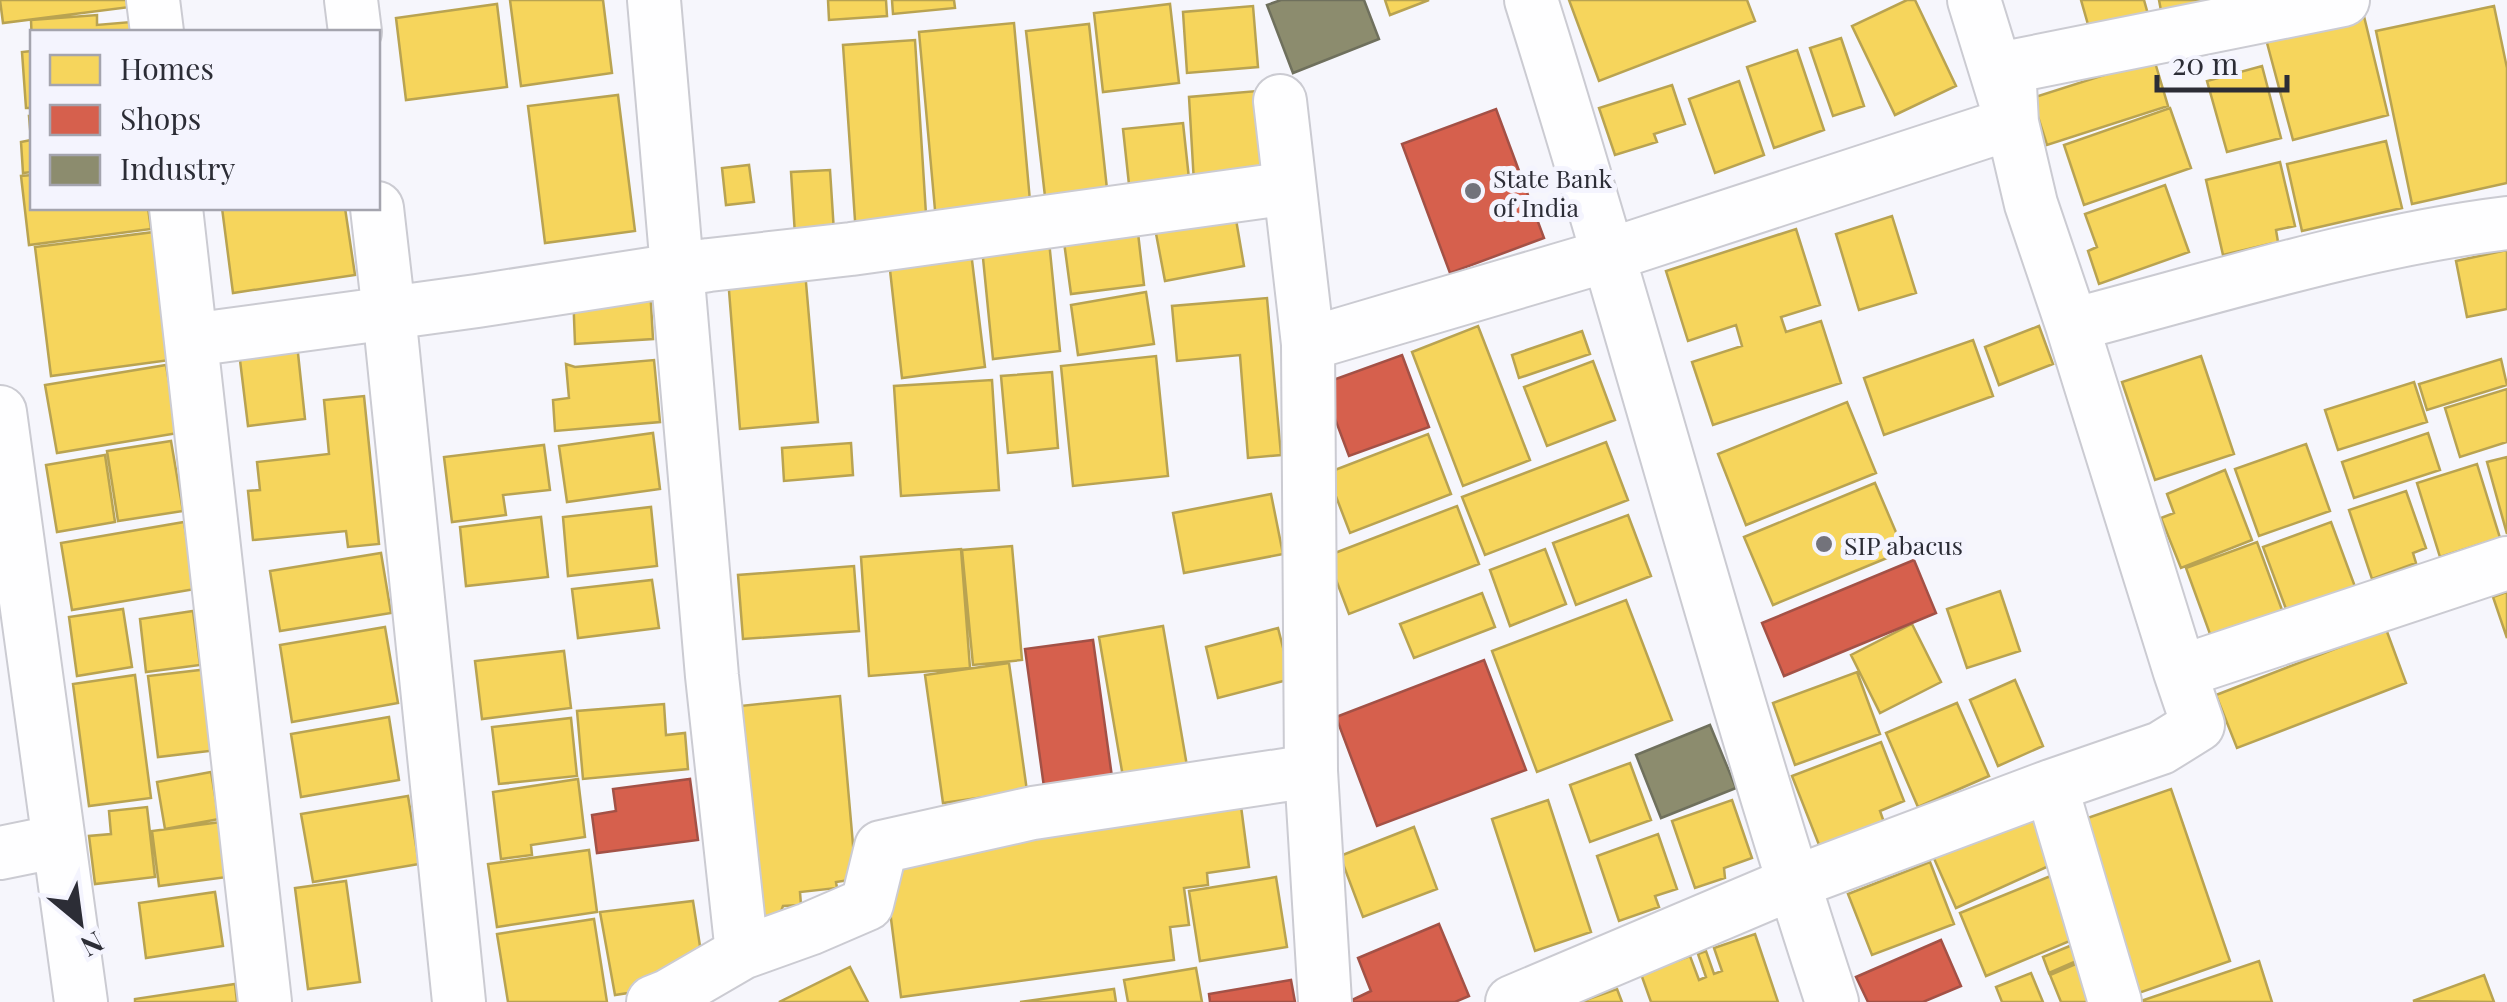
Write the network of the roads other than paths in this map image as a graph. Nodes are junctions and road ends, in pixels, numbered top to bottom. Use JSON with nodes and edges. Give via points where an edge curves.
{"nodes":[{"id":1,"x":153,"y":0,"type":"edge"},
{"id":2,"x":352,"y":0,"type":"edge"},
{"id":3,"x":654,"y":0,"type":"edge"},
{"id":4,"x":1531,"y":0,"type":"edge"},
{"id":5,"x":1974,"y":0,"type":"edge"},
{"id":6,"x":2343,"y":0,"type":"edge"},
{"id":7,"x":157,"y":30,"type":"edge"},
{"id":8,"x":356,"y":30,"type":"edge"},
{"id":9,"x":1280,"y":101,"type":"dead end"},
{"id":10,"x":2012,"y":123,"type":"junction"},
{"id":11,"x":1290,"y":188,"type":"junction"},
{"id":12,"x":176,"y":210,"type":"edge"},
{"id":13,"x":377,"y":210,"type":"edge"},
{"id":14,"x":2507,"y":223,"type":"edge"},
{"id":15,"x":1609,"y":254,"type":"junction"},
{"id":16,"x":677,"y":270,"type":"junction"},
{"id":17,"x":390,"y":313,"type":"junction"},
{"id":18,"x":2072,"y":326,"type":"junction"},
{"id":19,"x":191,"y":340,"type":"junction"},
{"id":20,"x":1308,"y":344,"type":"junction"},
{"id":21,"x":0,"y":412,"type":"edge"},
{"id":22,"x":2507,"y":562,"type":"edge"},
{"id":23,"x":2180,"y":672,"type":"junction"},
{"id":24,"x":1311,"y":771,"type":"junction"},
{"id":25,"x":2051,"y":786,"type":"junction"},
{"id":26,"x":59,"y":841,"type":"junction"},
{"id":27,"x":0,"y":852,"type":"edge"},
{"id":28,"x":1793,"y":882,"type":"junction"},
{"id":29,"x":742,"y":953,"type":"junction"},
{"id":30,"x":81,"y":1002,"type":"edge"},
{"id":31,"x":266,"y":1002,"type":"edge"},
{"id":32,"x":459,"y":1002,"type":"edge"},
{"id":33,"x":653,"y":1002,"type":"edge"},
{"id":34,"x":1325,"y":1002,"type":"edge"},
{"id":35,"x":1512,"y":1002,"type":"edge"},
{"id":36,"x":1832,"y":1002,"type":"edge"},
{"id":37,"x":2115,"y":1002,"type":"edge"}],
"edges":[{"from":1,"to":7,"type":"street"},
{"from":2,"to":8,"type":"street"},
{"from":3,"to":16,"type":"street"},
{"from":4,"to":15,"type":"street"},
{"from":5,"to":10,"type":"street"},
{"from":6,"to":10,"type":"street","via":[[2010,67]]},
{"from":9,"to":11,"type":"street"},
{"from":10,"to":15,"type":"street"},
{"from":10,"to":18,"type":"street","via":[[2030,204]]},
{"from":11,"to":16,"type":"street"},
{"from":11,"to":20,"type":"street"},
{"from":12,"to":19,"type":"street"},
{"from":13,"to":17,"type":"street"},
{"from":14,"to":18,"type":"street","via":[[2370,248]]},
{"from":15,"to":20,"type":"street"},
{"from":15,"to":28,"type":"street"},
{"from":16,"to":17,"type":"street"},
{"from":16,"to":29,"type":"street"},
{"from":17,"to":19,"type":"street"},
{"from":17,"to":32,"type":"street"},
{"from":18,"to":23,"type":"street"},
{"from":19,"to":31,"type":"street"},
{"from":20,"to":24,"type":"street"},
{"from":21,"to":26,"type":"street"},
{"from":22,"to":23,"type":"street"},
{"from":23,"to":25,"type":"street","via":[[2198,725],[2160,748]]},
{"from":24,"to":29,"type":"street","via":[[1033,814],[881,847],[868,904]]},
{"from":24,"to":34,"type":"street"},
{"from":25,"to":28,"type":"street"},
{"from":25,"to":37,"type":"street"},
{"from":26,"to":27,"type":"street"},
{"from":26,"to":30,"type":"street"},
{"from":28,"to":35,"type":"street"},
{"from":28,"to":36,"type":"street"},
{"from":29,"to":33,"type":"street"}]}
